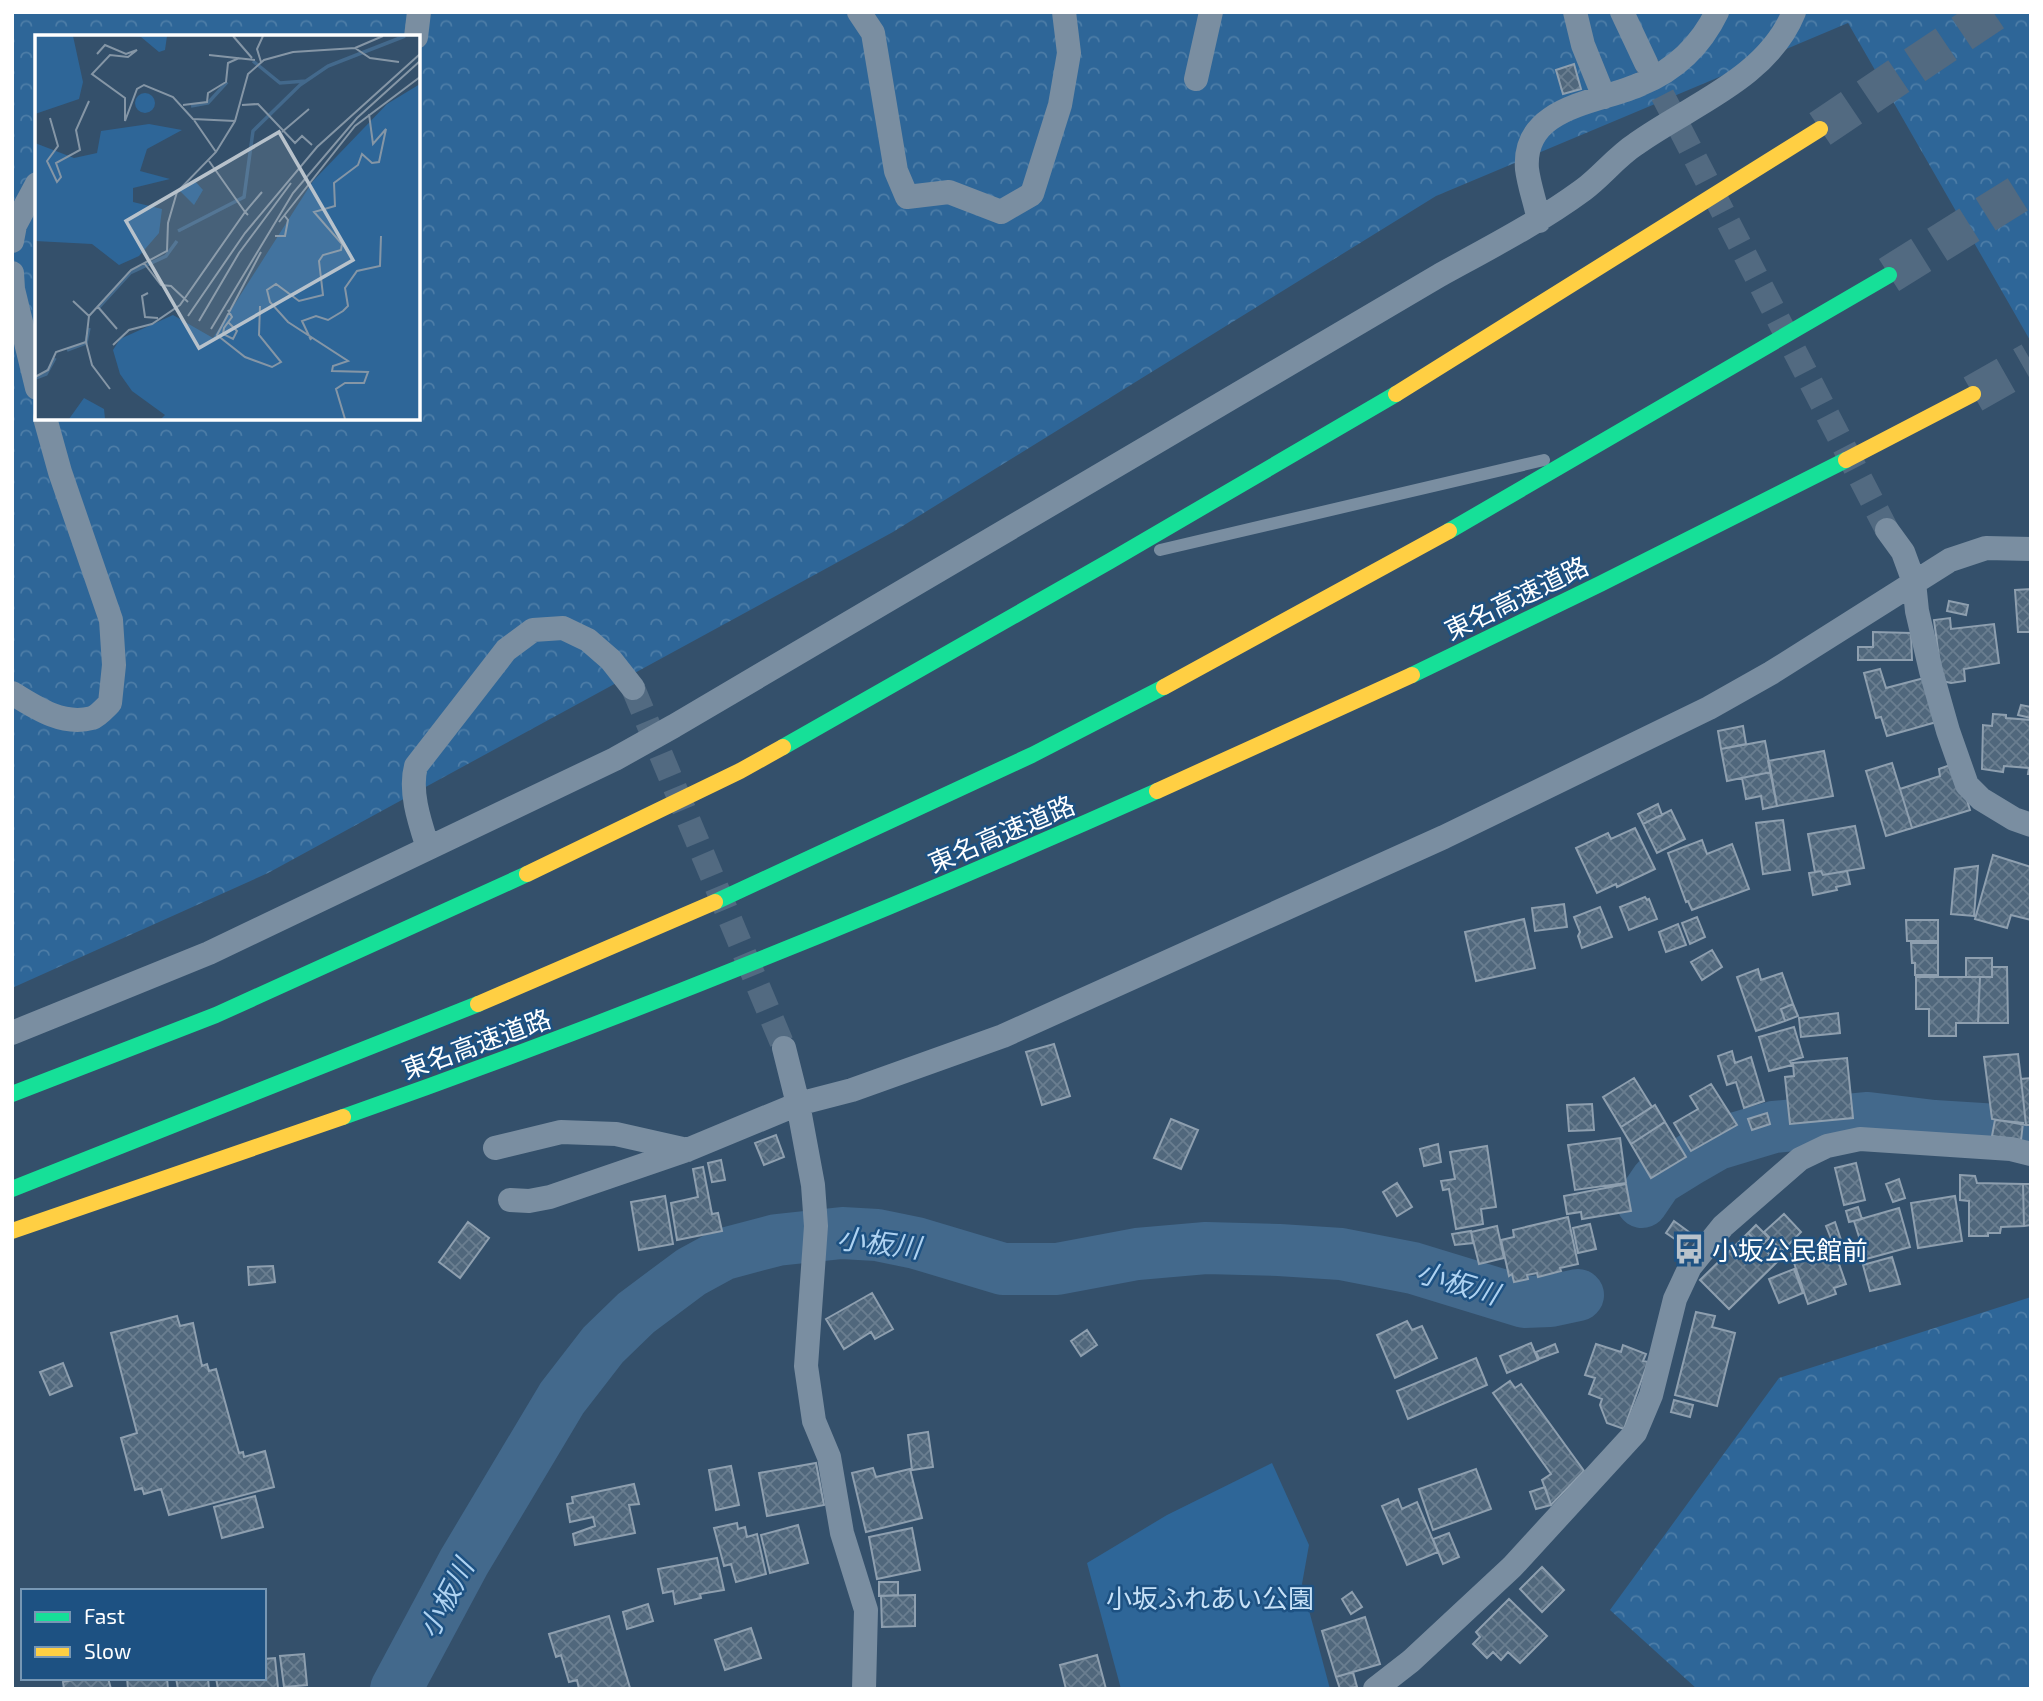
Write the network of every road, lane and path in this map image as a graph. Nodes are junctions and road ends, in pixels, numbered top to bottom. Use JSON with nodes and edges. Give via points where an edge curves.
{"nodes":[{"id":1,"x":419,"y":12,"type":"edge"},
{"id":2,"x":859,"y":12,"type":"edge"},
{"id":3,"x":1064,"y":12,"type":"edge"},
{"id":4,"x":1211,"y":12,"type":"edge"},
{"id":5,"x":1575,"y":12,"type":"edge"},
{"id":6,"x":1622,"y":12,"type":"edge"},
{"id":7,"x":1717,"y":12,"type":"edge"},
{"id":8,"x":1794,"y":12,"type":"edge"},
{"id":9,"x":416,"y":35,"type":"edge"},
{"id":10,"x":1646,"y":63,"type":"tunnel mouth"},
{"id":11,"x":1196,"y":79,"type":"dead end"},
{"id":12,"x":1604,"y":97,"type":"junction"},
{"id":13,"x":1820,"y":129,"type":"tunnel mouth"},
{"id":14,"x":35,"y":188,"type":"edge"},
{"id":15,"x":1539,"y":221,"type":"junction"},
{"id":16,"x":12,"y":242,"type":"edge"},
{"id":17,"x":12,"y":273,"type":"edge"},
{"id":18,"x":1889,"y":275,"type":"tunnel mouth"},
{"id":19,"x":35,"y":380,"type":"edge"},
{"id":20,"x":1973,"y":394,"type":"tunnel mouth"},
{"id":21,"x":46,"y":420,"type":"edge"},
{"id":22,"x":1596,"y":447,"type":"junction"},
{"id":23,"x":1887,"y":530,"type":"tunnel mouth"},
{"id":24,"x":2031,"y":549,"type":"edge"},
{"id":25,"x":1110,"y":561,"type":"junction"},
{"id":26,"x":1914,"y":582,"type":"junction"},
{"id":27,"x":632,"y":688,"type":"tunnel mouth"},
{"id":28,"x":12,"y":693,"type":"edge"},
{"id":29,"x":2031,"y":825,"type":"edge"},
{"id":30,"x":428,"y":848,"type":"junction"},
{"id":31,"x":12,"y":1034,"type":"edge"},
{"id":32,"x":784,"y":1048,"type":"tunnel mouth"},
{"id":33,"x":12,"y":1094,"type":"edge"},
{"id":34,"x":798,"y":1104,"type":"junction"},
{"id":35,"x":495,"y":1148,"type":"dead end"},
{"id":36,"x":687,"y":1150,"type":"junction"},
{"id":37,"x":2031,"y":1154,"type":"edge"},
{"id":38,"x":12,"y":1189,"type":"edge"},
{"id":39,"x":510,"y":1200,"type":"dead end"},
{"id":40,"x":12,"y":1231,"type":"edge"},
{"id":41,"x":864,"y":1689,"type":"edge"},
{"id":42,"x":1375,"y":1689,"type":"edge"}],
"edges":[{"from":1,"to":9,"type":"street"},
{"from":2,"to":3,"type":"street","via":[[873,33],[896,172],[907,197],[949,192],[1001,212],[1032,194],[1060,106],[1069,53]]},
{"from":4,"to":11,"type":"street"},
{"from":5,"to":12,"type":"street"},
{"from":6,"to":10,"type":"street"},
{"from":7,"to":12,"type":"street","via":[[1684,58],[1642,84]]},
{"from":8,"to":15,"type":"street","via":[[1769,52],[1748,72],[1636,144]]},
{"from":12,"to":15,"type":"street","via":[[1567,107],[1537,131],[1527,168]]},
{"from":13,"to":25,"type":"highway","via":[[1483,341]]},
{"from":14,"to":16,"type":"street","via":[[15,225]]},
{"from":15,"to":30,"type":"street","via":[[615,760]]},
{"from":17,"to":19,"type":"street"},
{"from":18,"to":22,"type":"highway","name":"東名高速道路"},
{"from":20,"to":40,"type":"highway","name":"東名高速道路","via":[[1737,516],[1375,692],[924,892],[468,1074]]},
{"from":21,"to":28,"type":"street","via":[[111,620],[114,665],[110,703],[94,718],[65,719]]},
{"from":22,"to":25,"type":"lane"},
{"from":22,"to":38,"type":"highway","name":"東名高速道路","via":[[1374,574],[1111,715],[855,840],[586,960]]},
{"from":23,"to":26,"type":"street","via":[[1903,552]]},
{"from":24,"to":26,"type":"street","via":[[1986,548],[1950,560]]},
{"from":25,"to":33,"type":"highway","via":[[740,771],[566,856],[216,1015]]},
{"from":26,"to":29,"type":"street","via":[[1935,684],[1967,785],[1980,799]]},
{"from":26,"to":34,"type":"street","via":[[1709,708],[1444,838],[1003,1036],[852,1090]]},
{"from":27,"to":30,"type":"street","via":[[611,660],[588,640],[563,628],[533,630],[506,650],[416,766],[413,778],[419,823]]},
{"from":30,"to":31,"type":"street","via":[[209,953]]},
{"from":32,"to":34,"type":"street"},
{"from":34,"to":36,"type":"street"},
{"from":34,"to":41,"type":"street","via":[[816,1226],[806,1366],[814,1421],[828,1457],[842,1533],[866,1610]]},
{"from":35,"to":36,"type":"street","via":[[561,1132],[616,1134]]},
{"from":36,"to":39,"type":"street","via":[[550,1197]]},
{"from":37,"to":42,"type":"street","via":[[1860,1139],[1827,1146],[1800,1159],[1723,1226],[1690,1267],[1675,1300],[1651,1395],[1635,1433],[1512,1567]]}]}
